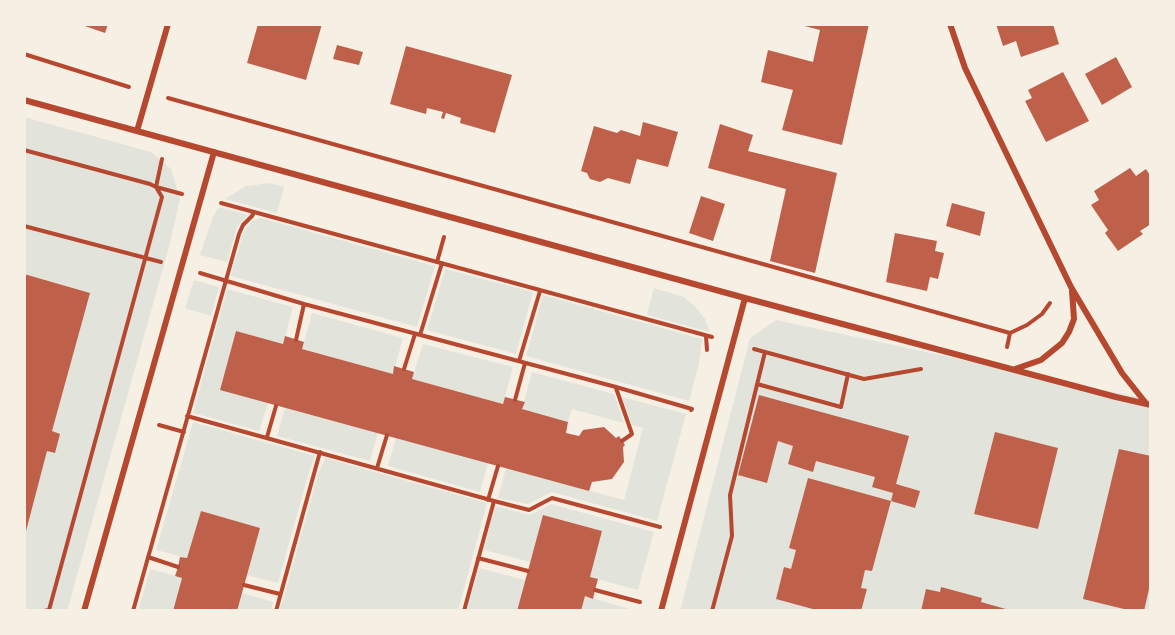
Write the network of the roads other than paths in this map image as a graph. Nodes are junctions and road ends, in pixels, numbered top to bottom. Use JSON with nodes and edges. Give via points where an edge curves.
{"nodes":[{"id":1,"x":168,"y":24,"type":"edge"},
{"id":2,"x":950,"y":24,"type":"edge"},
{"id":3,"x":24,"y":100,"type":"edge"},
{"id":4,"x":137,"y":131,"type":"junction"},
{"id":5,"x":214,"y":152,"type":"junction"},
{"id":6,"x":1071,"y":287,"type":"junction"},
{"id":7,"x":745,"y":298,"type":"junction"},
{"id":8,"x":1014,"y":369,"type":"junction"},
{"id":9,"x":1148,"y":404,"type":"edge"},
{"id":10,"x":84,"y":611,"type":"edge"},
{"id":11,"x":661,"y":611,"type":"edge"}],
"edges":[{"from":1,"to":4,"type":"street"},
{"from":2,"to":6,"type":"street","via":[[965,68]]},
{"from":3,"to":4,"type":"street"},
{"from":4,"to":5,"type":"street"},
{"from":5,"to":7,"type":"street"},
{"from":5,"to":10,"type":"street"},
{"from":6,"to":8,"type":"street","via":[[1074,319],[1062,343],[1041,360]]},
{"from":6,"to":9,"type":"street","via":[[1122,373]]},
{"from":7,"to":8,"type":"street"},
{"from":7,"to":11,"type":"street"},
{"from":8,"to":9,"type":"street"}]}
